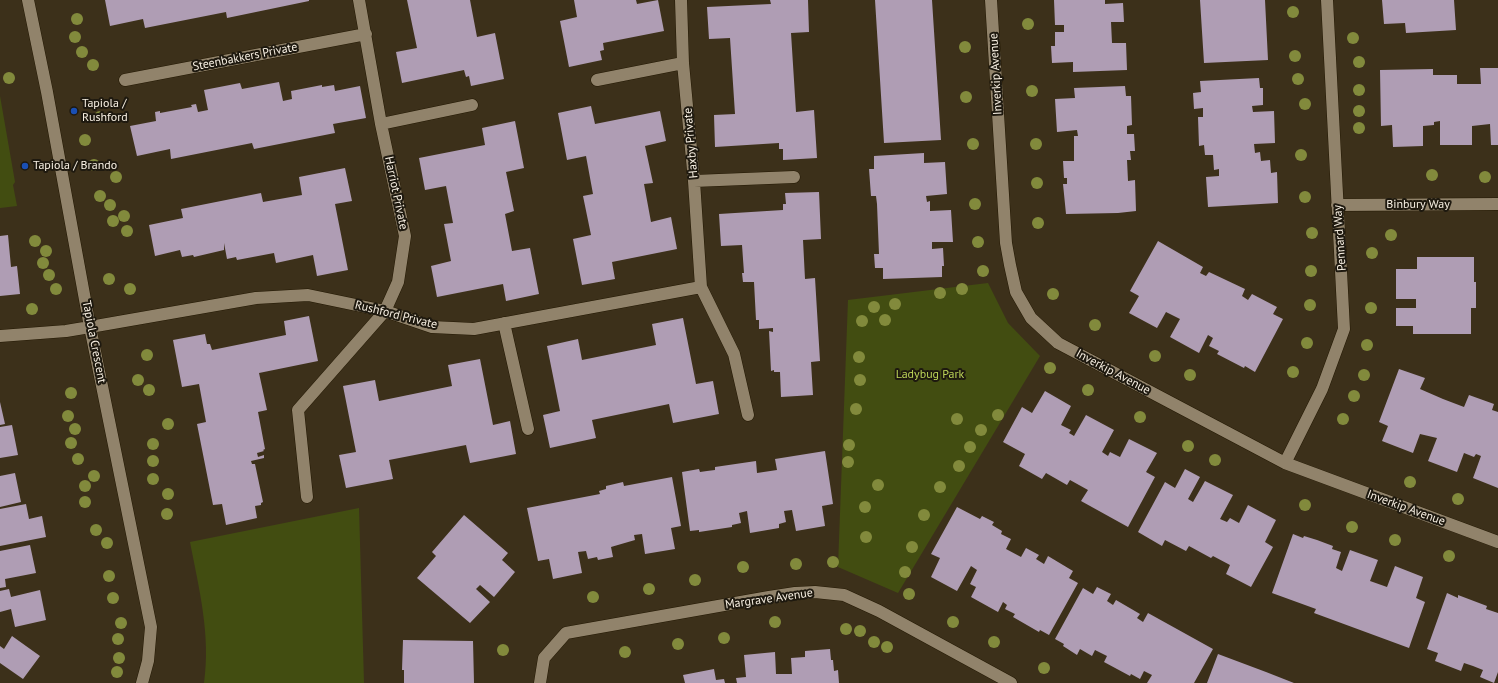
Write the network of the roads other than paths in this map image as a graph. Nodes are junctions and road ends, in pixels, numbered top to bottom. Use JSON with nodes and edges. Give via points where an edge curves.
{"nodes":[{"id":1,"x":28,"y":0,"type":"edge"},
{"id":2,"x":359,"y":0,"type":"edge"},
{"id":3,"x":680,"y":0,"type":"edge"},
{"id":4,"x":991,"y":0,"type":"edge"},
{"id":5,"x":1327,"y":0,"type":"edge"},
{"id":6,"x":366,"y":34,"type":"junction"},
{"id":7,"x":683,"y":63,"type":"junction"},
{"id":8,"x":125,"y":80,"type":"dead end"},
{"id":9,"x":597,"y":80,"type":"dead end"},
{"id":10,"x":472,"y":105,"type":"dead end"},
{"id":11,"x":381,"y":124,"type":"junction"},
{"id":12,"x":794,"y":177,"type":"dead end"},
{"id":13,"x":694,"y":181,"type":"junction"},
{"id":14,"x":1498,"y":204,"type":"edge"},
{"id":15,"x":1337,"y":205,"type":"junction"},
{"id":16,"x":701,"y":287,"type":"junction"},
{"id":17,"x":385,"y":311,"type":"junction"},
{"id":18,"x":504,"y":323,"type":"junction"},
{"id":19,"x":90,"y":327,"type":"junction"},
{"id":20,"x":0,"y":336,"type":"edge"},
{"id":21,"x":748,"y":415,"type":"dead end"},
{"id":22,"x":528,"y":429,"type":"dead end"},
{"id":23,"x":1285,"y":463,"type":"junction"},
{"id":24,"x":307,"y":497,"type":"dead end"},
{"id":25,"x":1498,"y":542,"type":"edge"},
{"id":26,"x":142,"y":683,"type":"edge"},
{"id":27,"x":540,"y":683,"type":"edge"},
{"id":28,"x":1011,"y":683,"type":"edge"}],
"edges":[{"from":1,"to":19,"type":"street","name":"Tapiola Crescent"},
{"from":2,"to":6,"type":"street","name":"Harriot Private"},
{"from":3,"to":7,"type":"street","name":"Haxby Private"},
{"from":4,"to":23,"type":"street","name":"Inverkip Avenue","via":[[1006,243],[1016,292],[1031,318],[1058,343]]},
{"from":5,"to":15,"type":"street","name":"Pennard Way"},
{"from":6,"to":8,"type":"street","name":"Steenbakkers Private"},
{"from":6,"to":11,"type":"street","name":"Harriot Private"},
{"from":7,"to":9,"type":"street"},
{"from":7,"to":13,"type":"street","name":"Haxby Private"},
{"from":10,"to":11,"type":"street"},
{"from":11,"to":17,"type":"street","name":"Harriot Private","via":[[405,236],[398,282]]},
{"from":12,"to":13,"type":"street"},
{"from":13,"to":16,"type":"street","name":"Haxby Private"},
{"from":14,"to":15,"type":"street","name":"Binbury Way"},
{"from":15,"to":23,"type":"street","name":"Pennard Way","via":[[1344,329],[1322,389]]},
{"from":16,"to":18,"type":"street","name":"Rushford Private"},
{"from":16,"to":21,"type":"street","via":[[734,354]]},
{"from":17,"to":18,"type":"street","name":"Rushford Private","via":[[432,327],[474,329]]},
{"from":17,"to":19,"type":"street","name":"Rushford Private","via":[[308,295],[256,298]]},
{"from":17,"to":24,"type":"street","name":"Harriot Private","via":[[298,410]]},
{"from":18,"to":22,"type":"street"},
{"from":19,"to":20,"type":"street","name":"Rushford Private"},
{"from":19,"to":26,"type":"street","name":"Tapiola Crescent","via":[[151,627],[148,661]]},
{"from":23,"to":25,"type":"street","name":"Inverkip Avenue"},
{"from":27,"to":28,"type":"street","name":"Margrave Avenue","via":[[544,658],[566,633],[776,596],[815,592],[844,595],[879,611]]}]}
